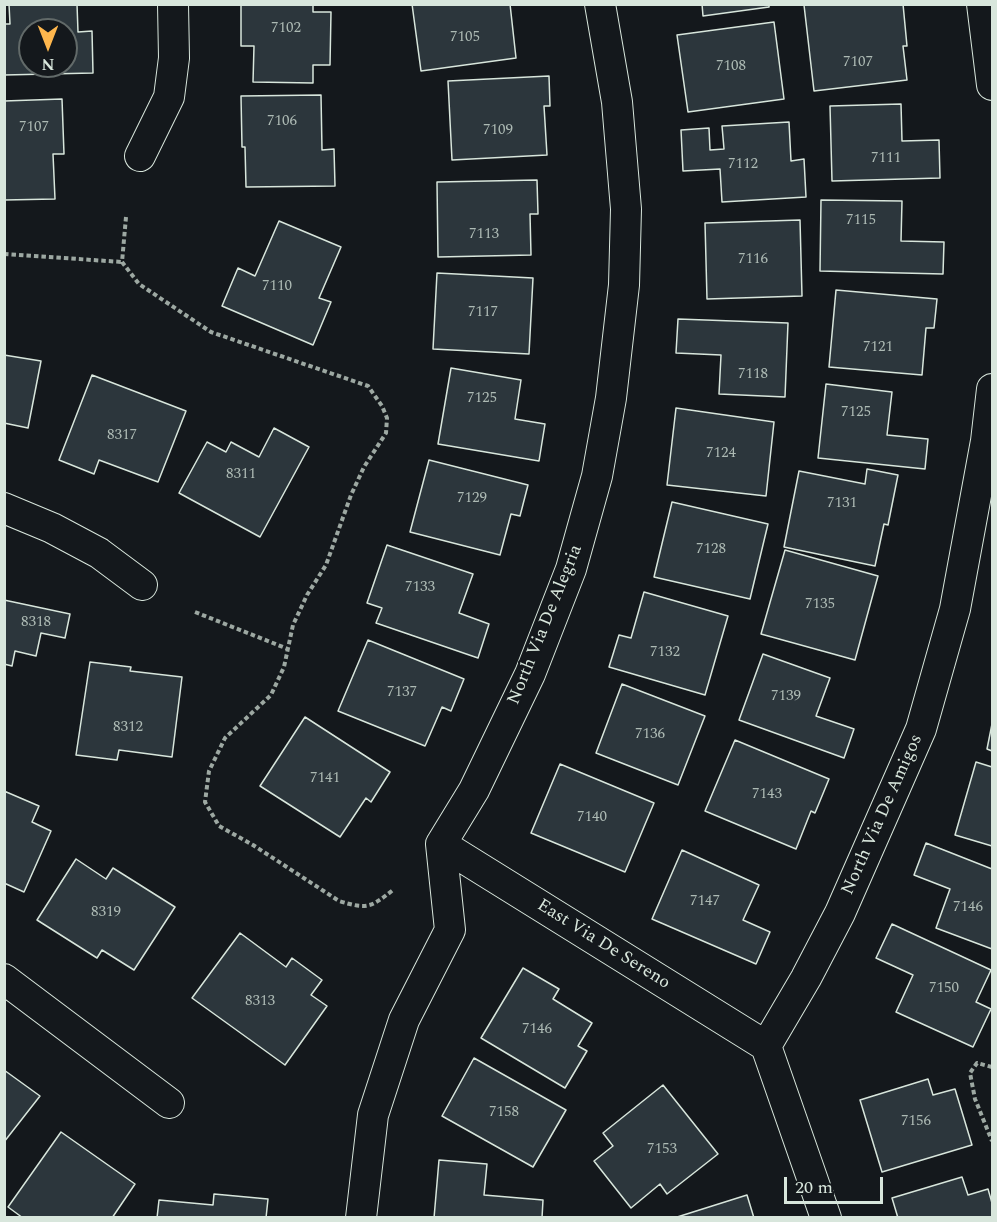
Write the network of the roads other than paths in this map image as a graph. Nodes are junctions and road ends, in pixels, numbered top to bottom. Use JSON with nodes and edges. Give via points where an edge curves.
{"nodes":[{"id":1,"x":173,"y":4,"type":"edge"},
{"id":2,"x":600,"y":4,"type":"edge"},
{"id":3,"x":982,"y":4,"type":"edge"},
{"id":4,"x":993,"y":85,"type":"edge"},
{"id":5,"x":140,"y":156,"type":"dead end"},
{"id":6,"x":993,"y":390,"type":"edge"},
{"id":7,"x":4,"y":508,"type":"edge"},
{"id":8,"x":142,"y":585,"type":"dead end"},
{"id":9,"x":441,"y":844,"type":"junction"},
{"id":10,"x":4,"y":979,"type":"edge"},
{"id":11,"x":766,"y":1046,"type":"junction"},
{"id":12,"x":169,"y":1103,"type":"dead end"},
{"id":13,"x":361,"y":1218,"type":"edge"},
{"id":14,"x":826,"y":1218,"type":"edge"}],
"edges":[{"from":1,"to":5,"type":"street","via":[[174,58],[168,97]]},
{"from":2,"to":9,"type":"street","name":"North Via De Alegria","via":[[617,102],[626,209],[624,285],[597,476],[571,569],[530,674],[474,790]]},
{"from":3,"to":4,"type":"street"},
{"from":6,"to":11,"type":"street","name":"North Via De Amigos","via":[[955,609],[921,729],[840,913]]},
{"from":7,"to":8,"type":"street","via":[[99,553]]},
{"from":9,"to":11,"type":"street","name":"East Via De Sereno"},
{"from":9,"to":13,"type":"street","via":[[450,930],[404,1020],[373,1115]]},
{"from":10,"to":12,"type":"street"},
{"from":11,"to":14,"type":"street"}]}
